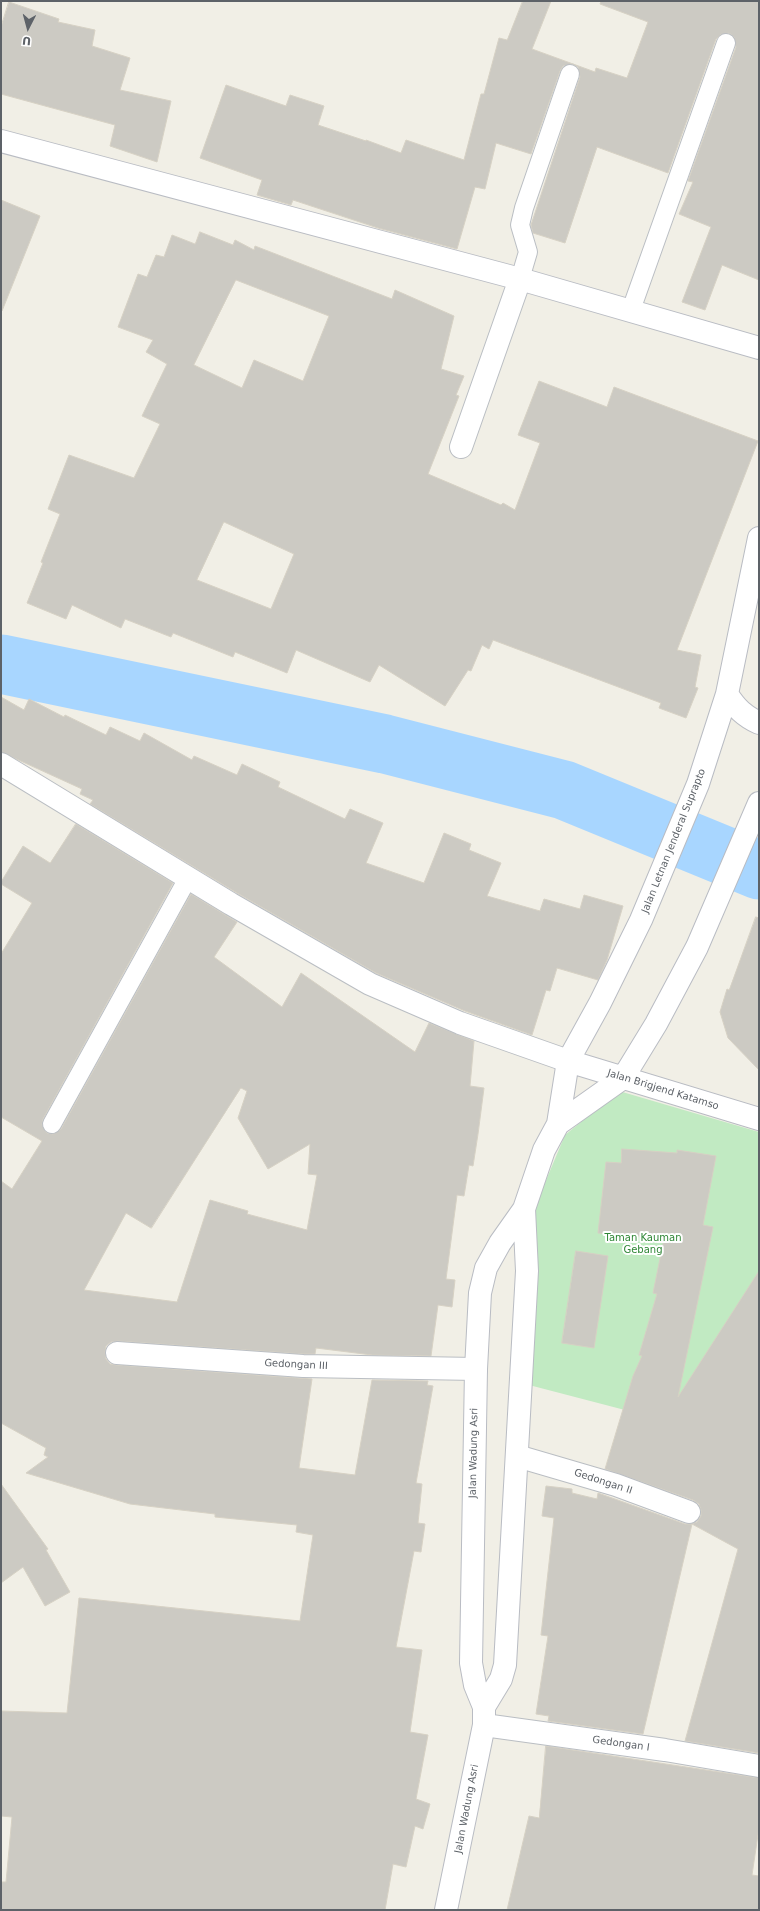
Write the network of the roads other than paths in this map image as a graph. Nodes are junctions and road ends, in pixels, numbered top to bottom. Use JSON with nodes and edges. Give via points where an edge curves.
{"nodes":[{"id":1,"x":726,"y":43,"type":"dead end"},
{"id":2,"x":570,"y":74,"type":"dead end"},
{"id":3,"x":1,"y":140,"type":"edge"},
{"id":4,"x":520,"y":279,"type":"junction"},
{"id":5,"x":631,"y":310,"type":"junction"},
{"id":6,"x":759,"y":348,"type":"edge"},
{"id":7,"x":461,"y":447,"type":"dead end"},
{"id":8,"x":759,"y":538,"type":"edge"},
{"id":9,"x":727,"y":694,"type":"junction"},
{"id":10,"x":759,"y":723,"type":"edge"},
{"id":11,"x":1,"y":764,"type":"edge"},
{"id":12,"x":758,"y":805,"type":"edge"},
{"id":13,"x":188,"y":878,"type":"junction"},
{"id":14,"x":568,"y":1061,"type":"junction"},
{"id":15,"x":623,"y":1078,"type":"junction"},
{"id":16,"x":759,"y":1119,"type":"edge"},
{"id":17,"x":52,"y":1124,"type":"dead end"},
{"id":18,"x":558,"y":1124,"type":"junction"},
{"id":19,"x":524,"y":1209,"type":"junction"},
{"id":20,"x":118,"y":1353,"type":"dead end"},
{"id":21,"x":476,"y":1369,"type":"junction"},
{"id":22,"x":517,"y":1456,"type":"junction"},
{"id":23,"x":689,"y":1512,"type":"dead end"},
{"id":24,"x":484,"y":1716,"type":"junction"},
{"id":25,"x":759,"y":1766,"type":"edge"},
{"id":26,"x":446,"y":1910,"type":"edge"}],
"edges":[{"from":1,"to":5,"type":"lane"},
{"from":2,"to":4,"type":"lane","via":[[524,208],[520,225],[528,252]]},
{"from":3,"to":4,"type":"street"},
{"from":4,"to":5,"type":"street"},
{"from":4,"to":7,"type":"street"},
{"from":5,"to":6,"type":"street"},
{"from":8,"to":9,"type":"street","name":"Jalan Letnan Jenderal Suprapto"},
{"from":9,"to":10,"type":"street","via":[[736,708]]},
{"from":9,"to":14,"type":"street","name":"Jalan Letnan Jenderal Suprapto","via":[[698,784],[641,920]]},
{"from":11,"to":13,"type":"street","name":"Jalan Brigjend Katamso"},
{"from":12,"to":15,"type":"street","via":[[696,947],[656,1024]]},
{"from":13,"to":14,"type":"street","name":"Jalan Brigjend Katamso","via":[[370,984],[460,1023]]},
{"from":13,"to":17,"type":"lane"},
{"from":14,"to":15,"type":"street","name":"Jalan Brigjend Katamso"},
{"from":14,"to":18,"type":"street","name":"Jalan Wadung Asri"},
{"from":15,"to":16,"type":"street","name":"Jalan Brigjend Katamso"},
{"from":15,"to":18,"type":"street","name":"Jalan Wadung Asri"},
{"from":18,"to":19,"type":"street","name":"Jalan Wadung Asri","via":[[544,1150]]},
{"from":19,"to":21,"type":"street","name":"Jalan Wadung Asri","via":[[486,1268],[480,1293]]},
{"from":19,"to":22,"type":"street","name":"Jalan Wadung Asri","via":[[527,1271]]},
{"from":20,"to":21,"type":"street","name":"Gedongan III","via":[[303,1366]]},
{"from":21,"to":24,"type":"street","name":"Jalan Wadung Asri","via":[[471,1663]]},
{"from":22,"to":23,"type":"street","name":"Gedongan II","via":[[616,1485]]},
{"from":22,"to":24,"type":"street","name":"Jalan Wadung Asri","via":[[505,1665]]},
{"from":24,"to":25,"type":"street","name":"Gedongan I"},
{"from":24,"to":26,"type":"street","name":"Jalan Wadung Asri"}]}
